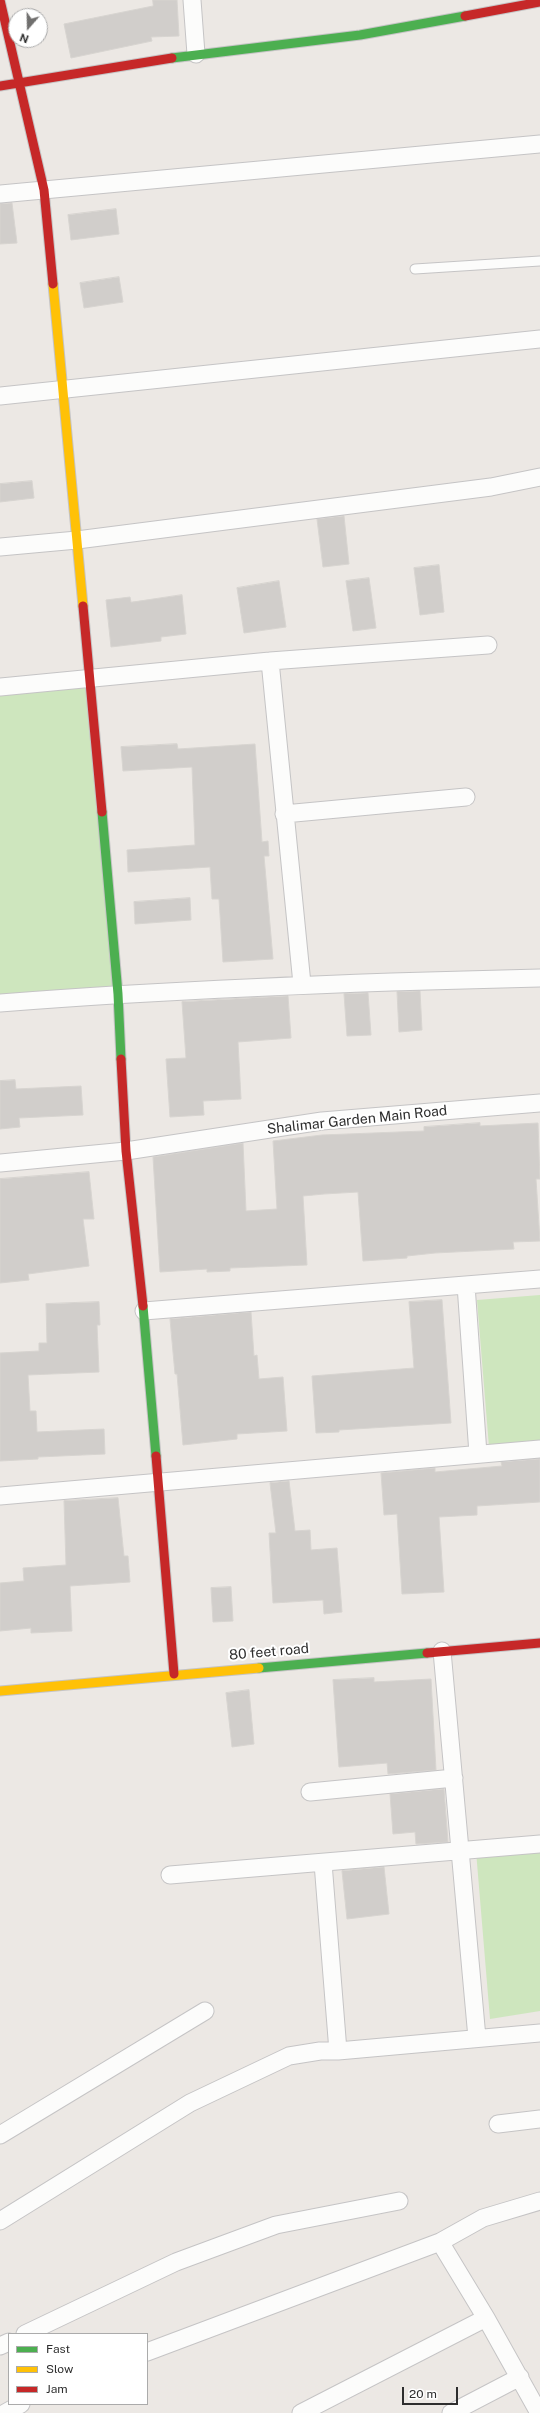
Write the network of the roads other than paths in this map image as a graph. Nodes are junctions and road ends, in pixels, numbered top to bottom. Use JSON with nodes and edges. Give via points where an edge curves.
{"nodes":[{"id":1,"x":0,"y":0,"type":"edge"},
{"id":2,"x":192,"y":0,"type":"edge"},
{"id":3,"x":540,"y":2,"type":"edge"},
{"id":4,"x":196,"y":54,"type":"junction"},
{"id":5,"x":18,"y":85,"type":"junction"},
{"id":6,"x":0,"y":86,"type":"edge"},
{"id":7,"x":540,"y":144,"type":"edge"},
{"id":8,"x":44,"y":190,"type":"junction"},
{"id":9,"x":0,"y":194,"type":"edge"},
{"id":10,"x":540,"y":261,"type":"edge"},
{"id":11,"x":415,"y":269,"type":"dead end"},
{"id":12,"x":540,"y":339,"type":"edge"},
{"id":13,"x":63,"y":390,"type":"junction"},
{"id":14,"x":0,"y":396,"type":"edge"},
{"id":15,"x":540,"y":477,"type":"edge"},
{"id":16,"x":77,"y":540,"type":"junction"},
{"id":17,"x":0,"y":547,"type":"edge"},
{"id":18,"x":488,"y":645,"type":"dead end"},
{"id":19,"x":270,"y":661,"type":"junction"},
{"id":20,"x":90,"y":678,"type":"junction"},
{"id":21,"x":0,"y":686,"type":"edge"},
{"id":22,"x":466,"y":797,"type":"dead end"},
{"id":23,"x":284,"y":814,"type":"junction"},
{"id":24,"x":540,"y":978,"type":"edge"},
{"id":25,"x":302,"y":984,"type":"junction"},
{"id":26,"x":118,"y":994,"type":"junction"},
{"id":27,"x":0,"y":1003,"type":"edge"},
{"id":28,"x":540,"y":1103,"type":"edge"},
{"id":29,"x":126,"y":1151,"type":"junction"},
{"id":30,"x":0,"y":1163,"type":"edge"},
{"id":31,"x":540,"y":1279,"type":"edge"},
{"id":32,"x":466,"y":1285,"type":"junction"},
{"id":33,"x":144,"y":1311,"type":"junction"},
{"id":34,"x":540,"y":1448,"type":"edge"},
{"id":35,"x":478,"y":1454,"type":"junction"},
{"id":36,"x":158,"y":1482,"type":"junction"},
{"id":37,"x":0,"y":1496,"type":"edge"},
{"id":38,"x":540,"y":1643,"type":"edge"},
{"id":39,"x":442,"y":1651,"type":"junction"},
{"id":40,"x":174,"y":1674,"type":"junction"},
{"id":41,"x":0,"y":1691,"type":"edge"},
{"id":42,"x":454,"y":1778,"type":"junction"},
{"id":43,"x":310,"y":1792,"type":"dead end"},
{"id":44,"x":540,"y":1844,"type":"edge"},
{"id":45,"x":460,"y":1850,"type":"junction"},
{"id":46,"x":323,"y":1863,"type":"junction"},
{"id":47,"x":170,"y":1875,"type":"dead end"},
{"id":48,"x":205,"y":2011,"type":"dead end"},
{"id":49,"x":540,"y":2032,"type":"edge"},
{"id":50,"x":477,"y":2038,"type":"junction"},
{"id":51,"x":338,"y":2051,"type":"junction"},
{"id":52,"x":540,"y":2119,"type":"edge"},
{"id":53,"x":498,"y":2124,"type":"dead end"},
{"id":54,"x":0,"y":2135,"type":"edge"},
{"id":55,"x":399,"y":2201,"type":"dead end"},
{"id":56,"x":540,"y":2201,"type":"edge"},
{"id":57,"x":0,"y":2220,"type":"edge"},
{"id":58,"x":440,"y":2242,"type":"junction"},
{"id":59,"x":486,"y":2318,"type":"junction"},
{"id":60,"x":27,"y":2333,"type":"edge"},
{"id":61,"x":148,"y":2352,"type":"edge"},
{"id":62,"x":520,"y":2377,"type":"junction"},
{"id":63,"x":19,"y":2405,"type":"edge"},
{"id":64,"x":5,"y":2413,"type":"edge"},
{"id":65,"x":301,"y":2413,"type":"edge"},
{"id":66,"x":451,"y":2413,"type":"edge"},
{"id":67,"x":539,"y":2413,"type":"edge"}],
"edges":[{"from":1,"to":5,"type":"street"},
{"from":2,"to":4,"type":"street"},
{"from":3,"to":4,"type":"street","via":[[360,35]]},
{"from":4,"to":5,"type":"street"},
{"from":5,"to":6,"type":"street"},
{"from":5,"to":8,"type":"street"},
{"from":7,"to":8,"type":"street"},
{"from":8,"to":9,"type":"street"},
{"from":8,"to":13,"type":"street"},
{"from":10,"to":11,"type":"lane"},
{"from":12,"to":13,"type":"street"},
{"from":13,"to":14,"type":"street"},
{"from":13,"to":16,"type":"street"},
{"from":15,"to":16,"type":"street","via":[[491,487]]},
{"from":16,"to":17,"type":"street"},
{"from":16,"to":20,"type":"street"},
{"from":18,"to":19,"type":"street"},
{"from":19,"to":20,"type":"street"},
{"from":19,"to":23,"type":"street"},
{"from":20,"to":21,"type":"street"},
{"from":20,"to":26,"type":"street"},
{"from":22,"to":23,"type":"street"},
{"from":23,"to":25,"type":"street"},
{"from":24,"to":25,"type":"street"},
{"from":25,"to":26,"type":"street"},
{"from":26,"to":27,"type":"street"},
{"from":26,"to":29,"type":"street"},
{"from":28,"to":29,"type":"street","name":"Shalimar Garden Main Road","via":[[322,1121]]},
{"from":29,"to":30,"type":"street","name":"Shalimar Garden Main Road"},
{"from":29,"to":33,"type":"street"},
{"from":31,"to":32,"type":"street"},
{"from":32,"to":33,"type":"street"},
{"from":32,"to":35,"type":"street"},
{"from":33,"to":36,"type":"street"},
{"from":34,"to":35,"type":"street"},
{"from":35,"to":36,"type":"street"},
{"from":36,"to":37,"type":"street"},
{"from":36,"to":40,"type":"street"},
{"from":38,"to":39,"type":"street","name":"80 feet road"},
{"from":39,"to":40,"type":"street","name":"80 feet road"},
{"from":39,"to":42,"type":"street"},
{"from":40,"to":41,"type":"street","name":"80 feet road"},
{"from":42,"to":43,"type":"street"},
{"from":42,"to":45,"type":"street"},
{"from":44,"to":45,"type":"street"},
{"from":45,"to":46,"type":"street"},
{"from":45,"to":50,"type":"street"},
{"from":46,"to":47,"type":"street"},
{"from":46,"to":51,"type":"street"},
{"from":48,"to":54,"type":"street"},
{"from":49,"to":50,"type":"street"},
{"from":50,"to":51,"type":"street"},
{"from":51,"to":57,"type":"street","via":[[320,2050],[289,2056],[190,2103]]},
{"from":52,"to":53,"type":"street"},
{"from":55,"to":60,"type":"street","via":[[276,2225],[176,2262]]},
{"from":56,"to":58,"type":"street","via":[[483,2218]]},
{"from":58,"to":59,"type":"street"},
{"from":58,"to":61,"type":"street"},
{"from":59,"to":62,"type":"street"},
{"from":59,"to":65,"type":"street"},
{"from":62,"to":66,"type":"street"},
{"from":62,"to":67,"type":"street"},
{"from":63,"to":64,"type":"street"}]}
